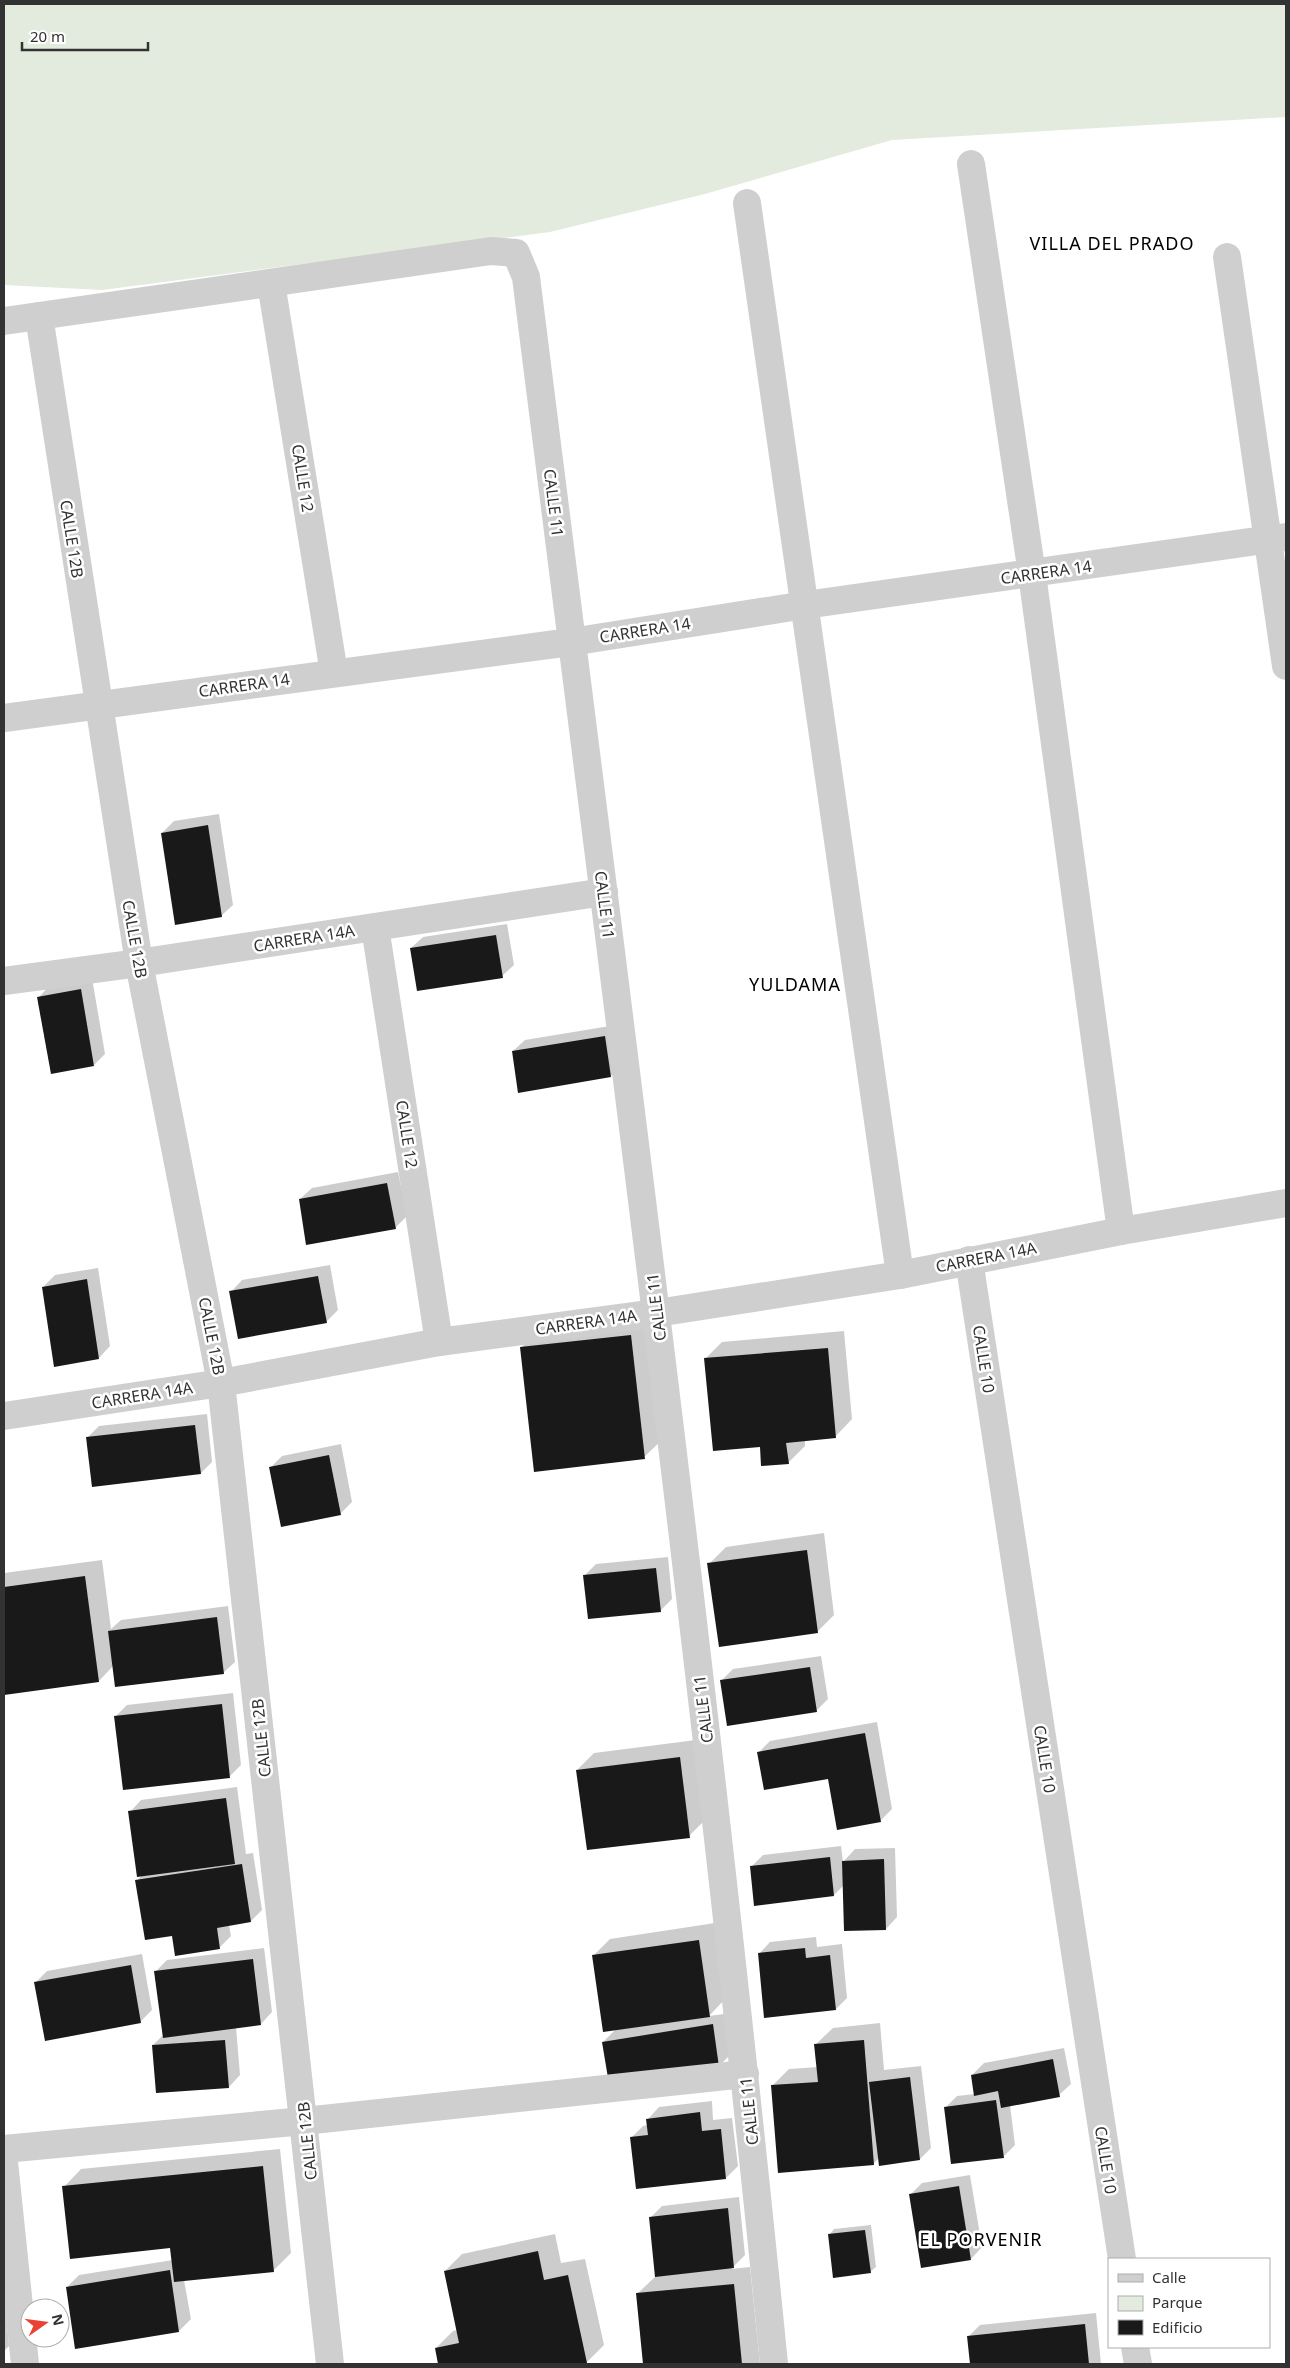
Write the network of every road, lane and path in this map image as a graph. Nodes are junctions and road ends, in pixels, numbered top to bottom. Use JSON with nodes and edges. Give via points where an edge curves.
{"nodes":[{"id":1,"x":971,"y":164,"type":"dead end"},
{"id":2,"x":747,"y":203,"type":"dead end"},
{"id":3,"x":1227,"y":257,"type":"dead end"},
{"id":4,"x":271,"y":283,"type":"junction"},
{"id":5,"x":39,"y":316,"type":"junction"},
{"id":6,"x":4,"y":321,"type":"edge"},
{"id":7,"x":1277,"y":538,"type":"edge"},
{"id":8,"x":1032,"y":574,"type":"junction"},
{"id":9,"x":805,"y":605,"type":"junction"},
{"id":10,"x":571,"y":642,"type":"junction"},
{"id":11,"x":1286,"y":666,"type":"edge"},
{"id":12,"x":334,"y":673,"type":"junction"},
{"id":13,"x":97,"y":704,"type":"junction"},
{"id":14,"x":4,"y":718,"type":"edge"},
{"id":15,"x":604,"y":892,"type":"junction"},
{"id":16,"x":374,"y":927,"type":"junction"},
{"id":17,"x":139,"y":963,"type":"junction"},
{"id":18,"x":4,"y":981,"type":"edge"},
{"id":19,"x":1286,"y":1203,"type":"edge"},
{"id":20,"x":1121,"y":1231,"type":"junction"},
{"id":21,"x":969,"y":1260,"type":"junction"},
{"id":22,"x":900,"y":1275,"type":"junction"},
{"id":23,"x":657,"y":1313,"type":"junction"},
{"id":24,"x":439,"y":1342,"type":"junction"},
{"id":25,"x":221,"y":1382,"type":"junction"},
{"id":26,"x":4,"y":1416,"type":"edge"},
{"id":27,"x":745,"y":2074,"type":"junction"},
{"id":28,"x":304,"y":2121,"type":"junction"},
{"id":29,"x":4,"y":2149,"type":"edge"},
{"id":30,"x":4,"y":2162,"type":"edge"},
{"id":31,"x":1122,"y":2258,"type":"edge"},
{"id":32,"x":1135,"y":2348,"type":"edge"},
{"id":33,"x":25,"y":2364,"type":"edge"},
{"id":34,"x":330,"y":2364,"type":"edge"},
{"id":35,"x":774,"y":2364,"type":"edge"},
{"id":36,"x":1138,"y":2364,"type":"edge"}],
"edges":[{"from":1,"to":8,"type":"street"},
{"from":2,"to":9,"type":"street"},
{"from":3,"to":7,"type":"street"},
{"from":4,"to":5,"type":"street"},
{"from":4,"to":10,"type":"street","name":"CALLE 11","via":[[491,251],[516,253],[526,277]]},
{"from":4,"to":12,"type":"street","name":"CALLE 12"},
{"from":5,"to":6,"type":"street"},
{"from":5,"to":13,"type":"street","name":"CALLE 12B"},
{"from":7,"to":8,"type":"street","name":"CARRERA 14"},
{"from":7,"to":11,"type":"street"},
{"from":8,"to":9,"type":"street","name":"CARRERA 14"},
{"from":8,"to":20,"type":"street"},
{"from":9,"to":10,"type":"street","name":"CARRERA 14"},
{"from":9,"to":22,"type":"street"},
{"from":10,"to":12,"type":"street","name":"CARRERA 14"},
{"from":10,"to":15,"type":"street","name":"CALLE 11"},
{"from":12,"to":13,"type":"street","name":"CARRERA 14"},
{"from":13,"to":14,"type":"street","name":"CARRERA 14"},
{"from":13,"to":17,"type":"street","name":"CALLE 12B"},
{"from":15,"to":16,"type":"street","name":"CARRERA 14A"},
{"from":15,"to":23,"type":"street","name":"CALLE 11"},
{"from":16,"to":17,"type":"street","name":"CARRERA 14A"},
{"from":16,"to":24,"type":"street","name":"CALLE 12"},
{"from":17,"to":18,"type":"street","name":"CARRERA 14A"},
{"from":17,"to":25,"type":"street","name":"CALLE 12B"},
{"from":19,"to":20,"type":"street","name":"CARRERA 14A"},
{"from":20,"to":21,"type":"street","name":"CARRERA 14A"},
{"from":21,"to":22,"type":"street","name":"CARRERA 14A"},
{"from":21,"to":31,"type":"street","name":"CALLE 10"},
{"from":22,"to":23,"type":"street","name":"CARRERA 14A"},
{"from":23,"to":24,"type":"street","name":"CARRERA 14A"},
{"from":23,"to":27,"type":"street","name":"CALLE 11"},
{"from":24,"to":25,"type":"street","name":"CARRERA 14A"},
{"from":25,"to":26,"type":"street","name":"CARRERA 14A"},
{"from":25,"to":28,"type":"street","name":"CALLE 12B"},
{"from":27,"to":28,"type":"street"},
{"from":27,"to":35,"type":"street","name":"CALLE 11"},
{"from":28,"to":29,"type":"street"},
{"from":28,"to":34,"type":"street","name":"CALLE 12B"},
{"from":30,"to":33,"type":"street"},
{"from":32,"to":36,"type":"street"}]}
